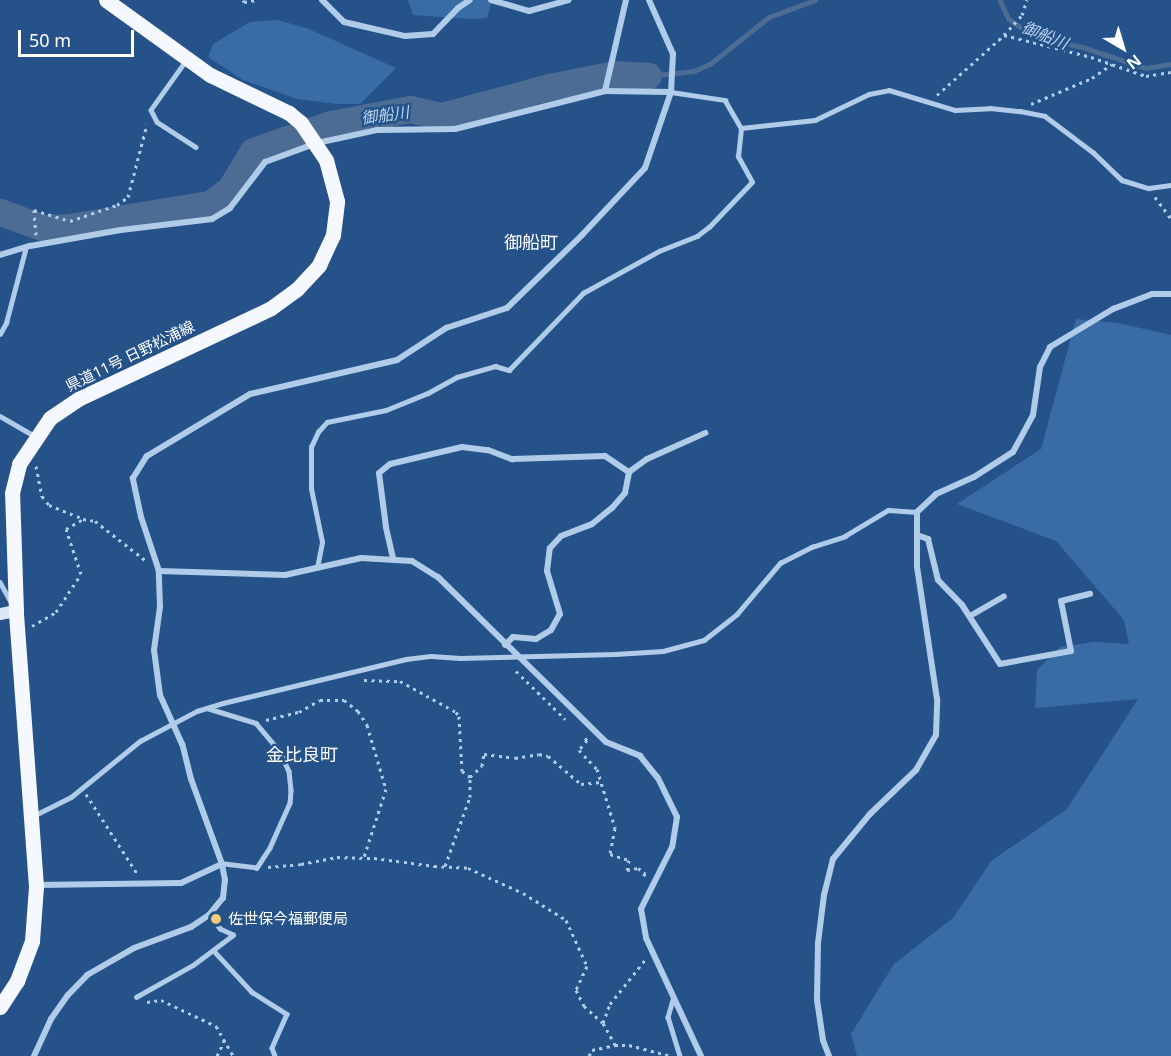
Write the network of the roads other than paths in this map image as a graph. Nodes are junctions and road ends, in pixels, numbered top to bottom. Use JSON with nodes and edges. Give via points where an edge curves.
{"nodes":[{"id":1,"x":106,"y":0,"type":"edge"},
{"id":2,"x":322,"y":0,"type":"edge"},
{"id":3,"x":470,"y":0,"type":"edge"},
{"id":4,"x":491,"y":0,"type":"edge"},
{"id":5,"x":569,"y":0,"type":"edge"},
{"id":6,"x":626,"y":0,"type":"edge"},
{"id":7,"x":649,"y":0,"type":"edge"},
{"id":8,"x":188,"y":59,"type":"junction"},
{"id":9,"x":605,"y":91,"type":"junction"},
{"id":10,"x":671,"y":92,"type":"junction"},
{"id":11,"x":741,"y":128,"type":"junction"},
{"id":12,"x":317,"y":143,"type":"junction"},
{"id":13,"x":196,"y":147,"type":"dead end"},
{"id":14,"x":1171,"y":185,"type":"edge"},
{"id":15,"x":26,"y":247,"type":"junction"},
{"id":16,"x":0,"y":255,"type":"edge"},
{"id":17,"x":1171,"y":294,"type":"edge"},
{"id":18,"x":0,"y":334,"type":"edge"},
{"id":19,"x":0,"y":417,"type":"edge"},
{"id":20,"x":705,"y":433,"type":"dead end"},
{"id":21,"x":33,"y":441,"type":"junction"},
{"id":22,"x":629,"y":472,"type":"junction"},
{"id":23,"x":917,"y":512,"type":"junction"},
{"id":24,"x":917,"y":535,"type":"junction"},
{"id":25,"x":393,"y":558,"type":"junction"},
{"id":26,"x":316,"y":568,"type":"junction"},
{"id":27,"x":159,"y":571,"type":"junction"},
{"id":28,"x":0,"y":582,"type":"edge"},
{"id":29,"x":1090,"y":594,"type":"dead end"},
{"id":30,"x":1004,"y":596,"type":"dead end"},
{"id":31,"x":16,"y":610,"type":"junction"},
{"id":32,"x":0,"y":614,"type":"edge"},
{"id":33,"x":970,"y":616,"type":"junction"},
{"id":34,"x":505,"y":645,"type":"junction"},
{"id":35,"x":518,"y":657,"type":"junction"},
{"id":36,"x":207,"y":708,"type":"junction"},
{"id":37,"x":172,"y":724,"type":"junction"},
{"id":38,"x":30,"y":817,"type":"junction"},
{"id":39,"x":222,"y":864,"type":"junction"},
{"id":40,"x":36,"y":885,"type":"junction"},
{"id":41,"x":209,"y":915,"type":"junction"},
{"id":42,"x":214,"y":951,"type":"junction"},
{"id":43,"x":136,"y":997,"type":"road end"},
{"id":44,"x":673,"y":1000,"type":"junction"},
{"id":45,"x":0,"y":1007,"type":"edge"},
{"id":46,"x":34,"y":1056,"type":"edge"},
{"id":47,"x":275,"y":1056,"type":"edge"},
{"id":48,"x":680,"y":1056,"type":"edge"},
{"id":49,"x":701,"y":1056,"type":"edge"},
{"id":50,"x":828,"y":1056,"type":"edge"}],
"edges":[{"from":1,"to":8,"type":"main road","name":"県道11号 日野松浦線"},
{"from":2,"to":3,"type":"street","via":[[344,22],[405,36],[433,34]]},
{"from":4,"to":5,"type":"street","via":[[529,11]]},
{"from":6,"to":9,"type":"street"},
{"from":7,"to":10,"type":"street","via":[[673,54]]},
{"from":8,"to":12,"type":"main road","name":"県道11号 日野松浦線","via":[[210,75],[289,113]]},
{"from":8,"to":13,"type":"lane","via":[[151,110],[157,122]]},
{"from":9,"to":10,"type":"street"},
{"from":9,"to":12,"type":"street","via":[[455,129],[377,130]]},
{"from":10,"to":11,"type":"lane","via":[[725,100]]},
{"from":10,"to":27,"type":"street","via":[[645,168],[507,308],[446,328],[397,360],[250,394],[147,456],[133,478]]},
{"from":11,"to":14,"type":"lane","via":[[815,120],[869,94],[889,90],[955,110],[990,108],[1045,116],[1122,180],[1149,188]]},
{"from":11,"to":26,"type":"lane","via":[[738,157],[752,182],[697,236],[659,251],[582,293],[508,370],[495,366],[457,377],[386,410],[327,422],[311,447],[311,489],[322,542]]},
{"from":12,"to":15,"type":"street","via":[[265,162],[230,208],[212,219]]},
{"from":12,"to":21,"type":"main road","name":"県道11号 日野松浦線","via":[[326,160],[336,201],[333,235],[319,266],[271,308],[78,399],[50,418]]},
{"from":15,"to":16,"type":"street"},
{"from":15,"to":18,"type":"lane"},
{"from":17,"to":23,"type":"street","via":[[1152,294],[1113,309],[1050,347],[1040,367],[1034,415],[1013,452],[974,477],[936,494]]},
{"from":19,"to":21,"type":"lane"},
{"from":20,"to":22,"type":"street","via":[[646,459]]},
{"from":21,"to":31,"type":"main road","name":"県道11号 日野松浦線","via":[[19,465],[12,494]]},
{"from":22,"to":25,"type":"street","via":[[605,456],[512,459],[488,450],[462,447],[390,464],[379,473]]},
{"from":22,"to":34,"type":"street","via":[[626,493],[612,508],[592,524],[561,536],[550,548],[547,571],[560,614],[551,630],[536,639],[513,637]]},
{"from":23,"to":24,"type":"street"},
{"from":23,"to":35,"type":"lane","via":[[888,510],[845,536],[780,563],[737,614],[704,640],[663,651]]},
{"from":24,"to":33,"type":"street","via":[[928,539],[938,580]]},
{"from":24,"to":50,"type":"street","via":[[917,567],[937,699],[936,735],[916,770],[870,814],[833,859],[818,943],[817,1000]]},
{"from":25,"to":26,"type":"street","via":[[360,558]]},
{"from":25,"to":34,"type":"street","via":[[412,561],[438,577]]},
{"from":26,"to":27,"type":"street","via":[[285,575]]},
{"from":27,"to":37,"type":"street","via":[[160,607],[154,650],[160,695]]},
{"from":28,"to":31,"type":"lane"},
{"from":29,"to":33,"type":"street","via":[[1061,601],[1071,651],[1051,655],[1000,664]]},
{"from":30,"to":33,"type":"street"},
{"from":31,"to":32,"type":"street"},
{"from":31,"to":38,"type":"main road","name":"県道11号 日野松浦線"},
{"from":34,"to":35,"type":"street"},
{"from":35,"to":36,"type":"lane","via":[[406,658]]},
{"from":35,"to":44,"type":"street","via":[[606,742],[640,756],[658,778],[677,817],[672,847],[642,909],[646,938]]},
{"from":36,"to":37,"type":"lane"},
{"from":36,"to":39,"type":"lane","via":[[256,723],[280,752],[289,771],[291,790],[290,803],[257,868]]},
{"from":37,"to":38,"type":"lane","via":[[140,741],[71,797]]},
{"from":37,"to":39,"type":"street"},
{"from":38,"to":40,"type":"main road","name":"県道11号 日野松浦線"},
{"from":39,"to":40,"type":"street","via":[[181,883]]},
{"from":39,"to":41,"type":"street","via":[[223,898]]},
{"from":40,"to":45,"type":"main road","name":"県道11号 日野松浦線","via":[[32,941],[17,981]]},
{"from":41,"to":42,"type":"lane","via":[[220,929],[233,936]]},
{"from":41,"to":46,"type":"street","via":[[191,927],[134,948],[87,975],[51,1019]]},
{"from":42,"to":43,"type":"lane"},
{"from":42,"to":47,"type":"lane","via":[[252,992],[287,1014],[272,1048]]},
{"from":44,"to":48,"type":"lane","via":[[668,1017]]},
{"from":44,"to":49,"type":"street"}]}
